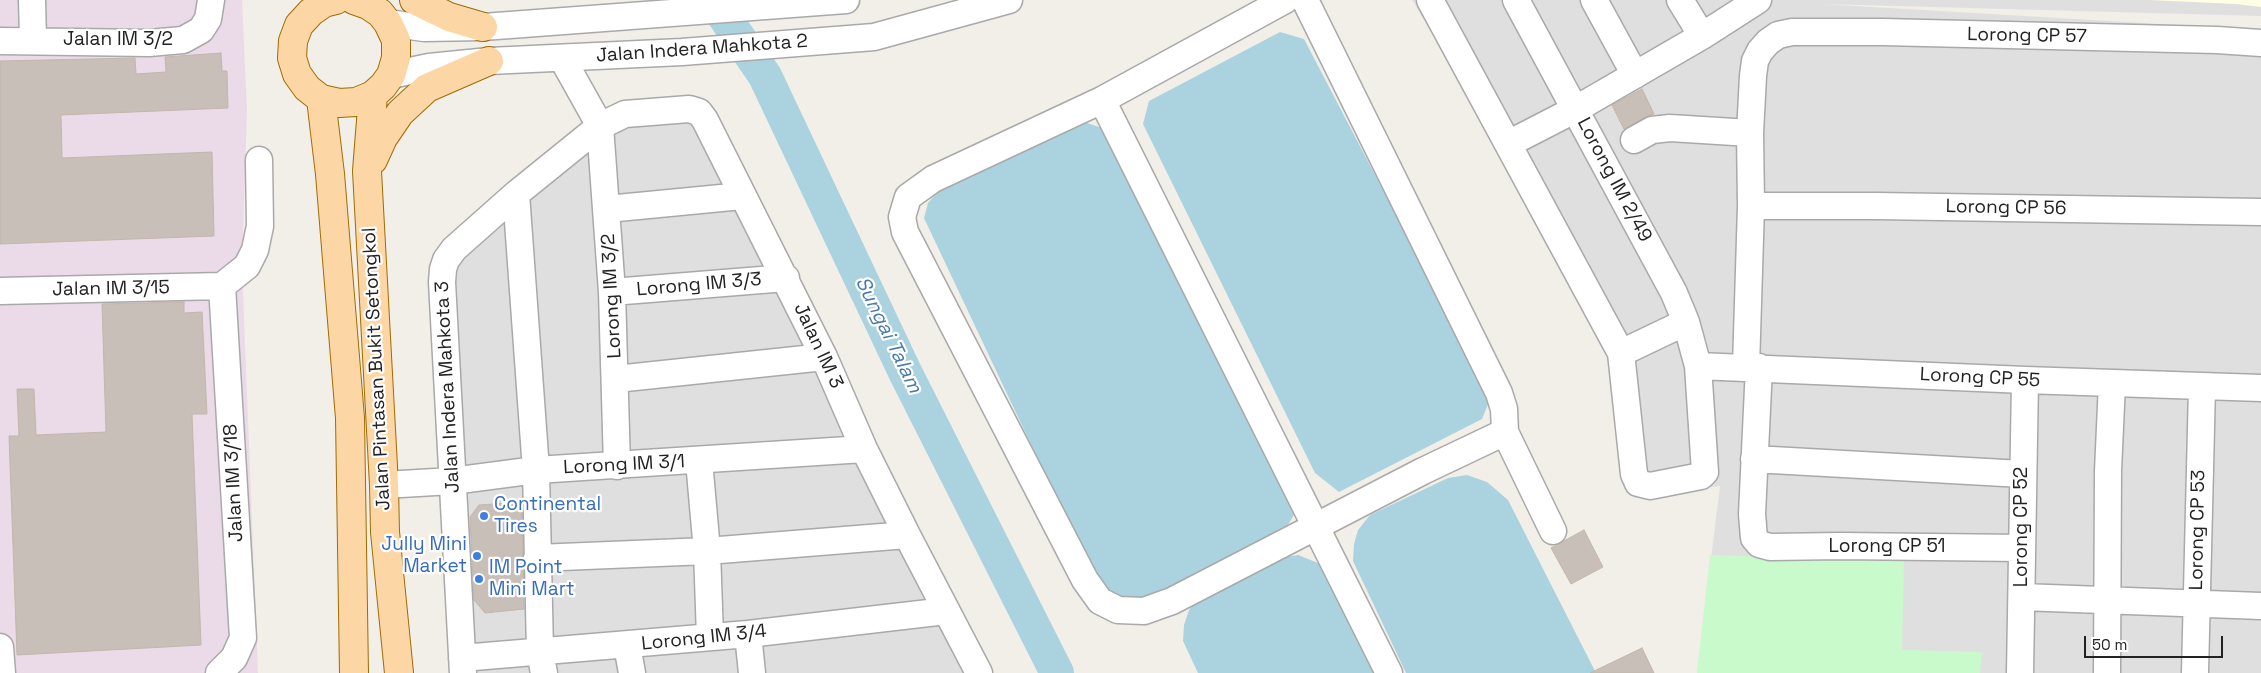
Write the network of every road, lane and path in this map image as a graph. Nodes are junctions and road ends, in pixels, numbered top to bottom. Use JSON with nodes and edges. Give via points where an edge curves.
{"nodes":[{"id":1,"x":32,"y":0,"type":"edge"},
{"id":2,"x":211,"y":0,"type":"edge"},
{"id":3,"x":336,"y":0,"type":"edge"},
{"id":4,"x":414,"y":0,"type":"edge"},
{"id":5,"x":846,"y":0,"type":"edge"},
{"id":6,"x":1009,"y":0,"type":"edge"},
{"id":7,"x":1285,"y":0,"type":"edge"},
{"id":8,"x":1305,"y":0,"type":"edge"},
{"id":9,"x":1430,"y":0,"type":"edge"},
{"id":10,"x":1516,"y":0,"type":"edge"},
{"id":11,"x":1594,"y":0,"type":"edge"},
{"id":12,"x":1680,"y":0,"type":"edge"},
{"id":13,"x":1758,"y":0,"type":"edge"},
{"id":14,"x":363,"y":2,"type":"edge"},
{"id":15,"x":311,"y":6,"type":"edge"},
{"id":16,"x":388,"y":23,"type":"junction"},
{"id":17,"x":482,"y":27,"type":"junction"},
{"id":18,"x":1702,"y":36,"type":"junction"},
{"id":19,"x":33,"y":40,"type":"junction"},
{"id":20,"x":0,"y":41,"type":"edge"},
{"id":21,"x":2261,"y":44,"type":"edge"},
{"id":22,"x":562,"y":58,"type":"junction"},
{"id":23,"x":489,"y":61,"type":"junction"},
{"id":24,"x":391,"y":75,"type":"junction"},
{"id":25,"x":1635,"y":75,"type":"junction"},
{"id":26,"x":373,"y":95,"type":"junction"},
{"id":27,"x":321,"y":98,"type":"junction"},
{"id":28,"x":1102,"y":100,"type":"junction"},
{"id":29,"x":1576,"y":110,"type":"junction"},
{"id":30,"x":600,"y":126,"type":"junction"},
{"id":31,"x":1750,"y":133,"type":"junction"},
{"id":32,"x":1634,"y":140,"type":"dead end"},
{"id":33,"x":1508,"y":144,"type":"junction"},
{"id":34,"x":258,"y":160,"type":"dead end"},
{"id":35,"x":367,"y":171,"type":"junction"},
{"id":36,"x":516,"y":194,"type":"junction"},
{"id":37,"x":742,"y":196,"type":"junction"},
{"id":38,"x":1752,"y":206,"type":"junction"},
{"id":39,"x":606,"y":209,"type":"junction"},
{"id":40,"x":2261,"y":212,"type":"edge"},
{"id":41,"x":786,"y":278,"type":"junction"},
{"id":42,"x":222,"y":286,"type":"junction"},
{"id":43,"x":0,"y":291,"type":"edge"},
{"id":44,"x":612,"y":292,"type":"junction"},
{"id":45,"x":1686,"y":322,"type":"junction"},
{"id":46,"x":1621,"y":353,"type":"junction"},
{"id":47,"x":824,"y":357,"type":"junction"},
{"id":48,"x":1698,"y":366,"type":"junction"},
{"id":49,"x":1752,"y":367,"type":"junction"},
{"id":50,"x":616,"y":379,"type":"junction"},
{"id":51,"x":2024,"y":380,"type":"junction"},
{"id":52,"x":2112,"y":384,"type":"junction"},
{"id":53,"x":2202,"y":387,"type":"junction"},
{"id":54,"x":2261,"y":388,"type":"edge"},
{"id":55,"x":1505,"y":432,"type":"junction"},
{"id":56,"x":864,"y":449,"type":"junction"},
{"id":57,"x":1754,"y":460,"type":"junction"},
{"id":58,"x":699,"y":461,"type":"junction"},
{"id":59,"x":617,"y":466,"type":"junction"},
{"id":60,"x":536,"y":470,"type":"junction"},
{"id":61,"x":2022,"y":474,"type":"junction"},
{"id":62,"x":452,"y":481,"type":"junction"},
{"id":63,"x":384,"y":485,"type":"junction"},
{"id":64,"x":1316,"y":527,"type":"junction"},
{"id":65,"x":1553,"y":531,"type":"dead end"},
{"id":66,"x":907,"y":536,"type":"junction"},
{"id":67,"x":2022,"y":548,"type":"junction"},
{"id":68,"x":707,"y":551,"type":"junction"},
{"id":69,"x":537,"y":558,"type":"junction"},
{"id":70,"x":2022,"y":597,"type":"junction"},
{"id":71,"x":2108,"y":602,"type":"junction"},
{"id":72,"x":2196,"y":604,"type":"junction"},
{"id":73,"x":2261,"y":606,"type":"edge"},
{"id":74,"x":946,"y":611,"type":"junction"},
{"id":75,"x":748,"y":634,"type":"junction"},
{"id":76,"x":710,"y":637,"type":"junction"},
{"id":77,"x":627,"y":645,"type":"junction"},
{"id":78,"x":0,"y":647,"type":"edge"},
{"id":79,"x":542,"y":663,"type":"edge"},
{"id":80,"x":462,"y":666,"type":"edge"},
{"id":81,"x":2,"y":673,"type":"edge"},
{"id":82,"x":219,"y":673,"type":"edge"},
{"id":83,"x":354,"y":673,"type":"edge"},
{"id":84,"x":399,"y":673,"type":"edge"},
{"id":85,"x":632,"y":673,"type":"edge"},
{"id":86,"x":752,"y":673,"type":"edge"},
{"id":87,"x":979,"y":673,"type":"edge"},
{"id":88,"x":1389,"y":673,"type":"edge"},
{"id":89,"x":2020,"y":673,"type":"edge"},
{"id":90,"x":2107,"y":673,"type":"edge"},
{"id":91,"x":2195,"y":673,"type":"edge"}],
"edges":[{"from":1,"to":19,"type":"street"},
{"from":2,"to":19,"type":"street","name":"Jalan IM 3/2","via":[[208,19],[201,30],[183,40],[149,43]]},
{"from":3,"to":15,"type":"main road"},
{"from":4,"to":17,"type":"main road","via":[[449,17]]},
{"from":5,"to":17,"type":"street","name":"Jalan Indera Mahkota 2"},
{"from":6,"to":22,"type":"street","name":"Jalan Indera Mahkota 2","via":[[874,37]]},
{"from":7,"to":28,"type":"street"},
{"from":8,"to":55,"type":"street","via":[[1499,393],[1504,409]]},
{"from":9,"to":33,"type":"street"},
{"from":10,"to":29,"type":"street","name":"Lorong IM 2/49"},
{"from":11,"to":25,"type":"street"},
{"from":12,"to":18,"type":"street"},
{"from":13,"to":18,"type":"street"},
{"from":14,"to":16,"type":"main road","via":[[380,13]]},
{"from":15,"to":27,"type":"main road","via":[[293,41],[292,58],[297,74],[307,88]]},
{"from":16,"to":17,"type":"street","name":"Jalan Indera Mahkota 2","via":[[424,28]]},
{"from":16,"to":24,"type":"main road","via":[[396,40],[396,58]]},
{"from":18,"to":25,"type":"street"},
{"from":19,"to":20,"type":"street","name":"Jalan IM 3/2"},
{"from":21,"to":31,"type":"street","name":"Lorong CP 57","via":[[2217,40],[1792,32],[1778,35],[1768,42],[1755,61]]},
{"from":22,"to":23,"type":"street","name":"Jalan Indera Mahkota 2"},
{"from":22,"to":30,"type":"street"},
{"from":23,"to":24,"type":"street","name":"Jalan Indera Mahkota 2","via":[[429,66]]},
{"from":23,"to":35,"type":"main road","via":[[427,88],[400,113]]},
{"from":24,"to":26,"type":"main road"},
{"from":25,"to":29,"type":"street"},
{"from":26,"to":27,"type":"main road","via":[[339,104]]},
{"from":26,"to":35,"type":"main road","name":"Jalan Pintasan Bukit Setongkol"},
{"from":27,"to":83,"type":"main road","name":"Jalan Pintasan Bukit Setongkol","via":[[350,418]]},
{"from":28,"to":64,"type":"street"},
{"from":28,"to":64,"type":"street","via":[[933,179],[908,197],[902,217],[905,232],[1085,580],[1100,601],[1118,610],[1144,610],[1172,601]]},
{"from":29,"to":33,"type":"street"},
{"from":29,"to":45,"type":"street","name":"Lorong IM 2/49","via":[[1674,293]]},
{"from":30,"to":36,"type":"street","name":"Jalan Indera Mahkota 3"},
{"from":30,"to":37,"type":"street","name":"Jalan IM 3","via":[[625,114],[689,109],[699,112]]},
{"from":30,"to":39,"type":"street","name":"Lorong IM 3/2"},
{"from":31,"to":32,"type":"street","via":[[1670,128],[1652,130]]},
{"from":31,"to":38,"type":"street"},
{"from":33,"to":46,"type":"street"},
{"from":34,"to":42,"type":"street","via":[[260,226],[255,250],[246,266]]},
{"from":35,"to":63,"type":"main road","name":"Jalan Pintasan Bukit Setongkol"},
{"from":36,"to":60,"type":"street"},
{"from":36,"to":62,"type":"street","name":"Jalan Indera Mahkota 3","via":[[454,249],[443,269]]},
{"from":37,"to":39,"type":"street"},
{"from":37,"to":41,"type":"street","name":"Jalan IM 3"},
{"from":38,"to":40,"type":"street","name":"Lorong CP 56"},
{"from":38,"to":49,"type":"street"},
{"from":39,"to":44,"type":"street","name":"Lorong IM 3/2"},
{"from":41,"to":44,"type":"street","name":"Lorong IM 3/3"},
{"from":41,"to":47,"type":"street","name":"Jalan IM 3"},
{"from":42,"to":43,"type":"street","name":"Jalan IM 3/15"},
{"from":42,"to":82,"type":"street","name":"Jalan IM 3/18","via":[[243,638],[234,658]]},
{"from":44,"to":50,"type":"street","name":"Lorong IM 3/2"},
{"from":45,"to":46,"type":"street"},
{"from":45,"to":48,"type":"street","name":"Lorong IM 2/49"},
{"from":46,"to":48,"type":"street","name":"Lorong IM 2/49","via":[[1634,474],[1638,483],[1650,486],[1701,476],[1705,472]]},
{"from":47,"to":50,"type":"street"},
{"from":47,"to":56,"type":"street","name":"Jalan IM 3"},
{"from":48,"to":49,"type":"street","name":"Lorong CP 55"},
{"from":49,"to":51,"type":"street","name":"Lorong CP 55"},
{"from":49,"to":57,"type":"street"},
{"from":50,"to":59,"type":"street","name":"Lorong IM 3/2"},
{"from":51,"to":52,"type":"street","name":"Lorong CP 55"},
{"from":51,"to":61,"type":"street","name":"Lorong CP 52"},
{"from":52,"to":53,"type":"street","name":"Lorong CP 55"},
{"from":52,"to":71,"type":"street"},
{"from":53,"to":54,"type":"street","name":"Lorong CP 55"},
{"from":53,"to":72,"type":"street","name":"Lorong CP 53"},
{"from":55,"to":64,"type":"street"},
{"from":55,"to":65,"type":"street"},
{"from":56,"to":58,"type":"street","name":"Lorong IM 3/1"},
{"from":56,"to":66,"type":"street","name":"Jalan IM 3"},
{"from":57,"to":61,"type":"street"},
{"from":57,"to":67,"type":"street","name":"Lorong CP 51","via":[[1752,514],[1754,538],[1759,544],[1770,547]]},
{"from":58,"to":59,"type":"street","name":"Lorong IM 3/1"},
{"from":58,"to":68,"type":"street"},
{"from":59,"to":60,"type":"street","name":"Lorong IM 3/1"},
{"from":60,"to":62,"type":"street","name":"Lorong IM 3/1"},
{"from":60,"to":69,"type":"street"},
{"from":61,"to":67,"type":"street","name":"Lorong CP 52"},
{"from":62,"to":63,"type":"street","name":"Lorong IM 3/1"},
{"from":62,"to":80,"type":"street","name":"Jalan Indera Mahkota 3"},
{"from":63,"to":84,"type":"main road","name":"Jalan Pintasan Bukit Setongkol","via":[[385,532]]},
{"from":64,"to":88,"type":"street"},
{"from":66,"to":68,"type":"street"},
{"from":66,"to":74,"type":"street","name":"Jalan IM 3"},
{"from":67,"to":70,"type":"street","name":"Lorong CP 52"},
{"from":68,"to":69,"type":"street"},
{"from":68,"to":76,"type":"street"},
{"from":69,"to":79,"type":"street"},
{"from":70,"to":71,"type":"street"},
{"from":70,"to":89,"type":"street","name":"Lorong CP 52"},
{"from":71,"to":72,"type":"street"},
{"from":71,"to":90,"type":"street"},
{"from":72,"to":73,"type":"street"},
{"from":72,"to":91,"type":"street","name":"Lorong CP 53"},
{"from":74,"to":75,"type":"street","name":"Lorong IM 3/4"},
{"from":74,"to":87,"type":"street","name":"Jalan IM 3"},
{"from":75,"to":76,"type":"street","name":"Lorong IM 3/4"},
{"from":75,"to":86,"type":"street"},
{"from":76,"to":77,"type":"street","name":"Lorong IM 3/4"},
{"from":77,"to":79,"type":"street","name":"Lorong IM 3/4"},
{"from":77,"to":85,"type":"street"},
{"from":78,"to":81,"type":"street"},
{"from":79,"to":80,"type":"street","name":"Lorong IM 3/4"}]}
